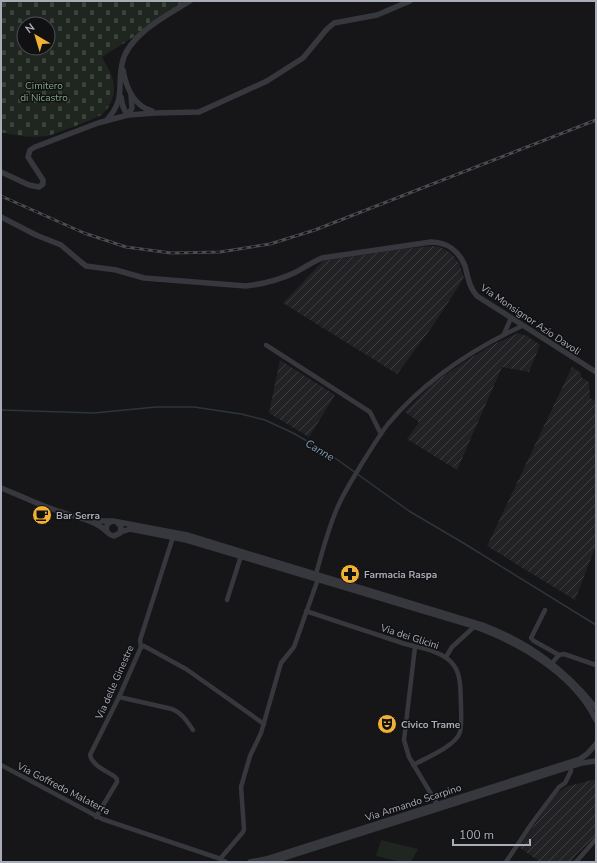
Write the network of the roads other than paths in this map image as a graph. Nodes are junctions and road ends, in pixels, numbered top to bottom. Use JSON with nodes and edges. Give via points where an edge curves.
{"nodes":[{"id":1,"x":190,"y":1,"type":"edge"},
{"id":2,"x":410,"y":1,"type":"edge"},
{"id":3,"x":122,"y":63,"type":"junction"},
{"id":4,"x":130,"y":93,"type":"junction"},
{"id":5,"x":120,"y":95,"type":"junction"},
{"id":6,"x":156,"y":113,"type":"junction"},
{"id":7,"x":128,"y":115,"type":"junction"},
{"id":8,"x":106,"y":121,"type":"junction"},
{"id":9,"x":1,"y":172,"type":"edge"},
{"id":10,"x":1,"y":217,"type":"edge"},
{"id":11,"x":511,"y":318,"type":"junction"},
{"id":12,"x":522,"y":326,"type":"junction"},
{"id":13,"x":504,"y":334,"type":"junction"},
{"id":14,"x":266,"y":345,"type":"dead end"},
{"id":15,"x":596,"y":372,"type":"edge"},
{"id":16,"x":381,"y":434,"type":"junction"},
{"id":17,"x":1,"y":488,"type":"edge"},
{"id":18,"x":87,"y":521,"type":"junction"},
{"id":19,"x":112,"y":521,"type":"junction"},
{"id":20,"x":118,"y":523,"type":"junction"},
{"id":21,"x":106,"y":531,"type":"junction"},
{"id":22,"x":120,"y":532,"type":"junction"},
{"id":23,"x":173,"y":537,"type":"junction"},
{"id":24,"x":241,"y":556,"type":"junction"},
{"id":25,"x":317,"y":576,"type":"junction"},
{"id":26,"x":227,"y":600,"type":"dead end"},
{"id":27,"x":545,"y":610,"type":"dead end"},
{"id":28,"x":306,"y":611,"type":"junction"},
{"id":29,"x":475,"y":626,"type":"junction"},
{"id":30,"x":141,"y":647,"type":"junction"},
{"id":31,"x":415,"y":647,"type":"junction"},
{"id":32,"x":559,"y":655,"type":"junction"},
{"id":33,"x":446,"y":657,"type":"junction"},
{"id":34,"x":552,"y":663,"type":"junction"},
{"id":35,"x":596,"y":665,"type":"edge"},
{"id":36,"x":119,"y":697,"type":"junction"},
{"id":37,"x":596,"y":708,"type":"edge"},
{"id":38,"x":596,"y":720,"type":"edge"},
{"id":39,"x":264,"y":724,"type":"junction"},
{"id":40,"x":193,"y":730,"type":"dead end"},
{"id":41,"x":596,"y":744,"type":"edge"},
{"id":42,"x":596,"y":762,"type":"edge"},
{"id":43,"x":413,"y":764,"type":"junction"},
{"id":44,"x":1,"y":765,"type":"edge"},
{"id":45,"x":570,"y":767,"type":"junction"},
{"id":46,"x":437,"y":804,"type":"junction"},
{"id":47,"x":96,"y":816,"type":"junction"},
{"id":48,"x":596,"y":839,"type":"edge"},
{"id":49,"x":218,"y":860,"type":"edge"},
{"id":50,"x":226,"y":862,"type":"edge"},
{"id":51,"x":250,"y":862,"type":"edge"},
{"id":52,"x":271,"y":862,"type":"edge"},
{"id":53,"x":506,"y":862,"type":"edge"},
{"id":54,"x":576,"y":862,"type":"edge"}],
"edges":[{"from":1,"to":3,"type":"street","via":[[151,26],[131,45]]},
{"from":2,"to":6,"type":"street","via":[[377,15],[334,23],[304,58],[267,81],[199,112]]},
{"from":3,"to":4,"type":"street"},
{"from":3,"to":5,"type":"street"},
{"from":4,"to":6,"type":"street","via":[[147,110]]},
{"from":4,"to":7,"type":"street","via":[[132,108]]},
{"from":5,"to":7,"type":"street","via":[[123,108]]},
{"from":5,"to":8,"type":"street","via":[[113,113]]},
{"from":6,"to":7,"type":"street"},
{"from":7,"to":8,"type":"street"},
{"from":8,"to":9,"type":"street","via":[[30,150],[28,157],[43,180],[41,186],[34,187]]},
{"from":10,"to":11,"type":"street","name":"Via Monsignor Azio Davoli","via":[[62,246],[86,266],[116,270],[144,278],[246,286],[274,281],[322,258],[442,242],[462,261],[473,292]]},
{"from":11,"to":12,"type":"street","name":"Via Monsignor Azio Davoli"},
{"from":11,"to":13,"type":"street"},
{"from":12,"to":13,"type":"street"},
{"from":12,"to":15,"type":"street","name":"Via Monsignor Azio Davoli"},
{"from":13,"to":16,"type":"street","via":[[426,385]]},
{"from":14,"to":16,"type":"street","via":[[370,412]]},
{"from":16,"to":25,"type":"street","via":[[339,502]]},
{"from":17,"to":18,"type":"street"},
{"from":18,"to":19,"type":"street"},
{"from":18,"to":21,"type":"street"},
{"from":19,"to":20,"type":"street"},
{"from":19,"to":21,"type":"street","via":[[107,524]]},
{"from":20,"to":22,"type":"street","via":[[121,527]]},
{"from":20,"to":25,"type":"street","via":[[187,536]]},
{"from":21,"to":22,"type":"street","via":[[114,536]]},
{"from":22,"to":23,"type":"street","via":[[130,529]]},
{"from":23,"to":24,"type":"street"},
{"from":23,"to":30,"type":"street","name":"Via delle Ginestre","via":[[140,640]]},
{"from":24,"to":25,"type":"street"},
{"from":24,"to":26,"type":"street"},
{"from":25,"to":28,"type":"street"},
{"from":25,"to":29,"type":"street"},
{"from":25,"to":34,"type":"street","via":[[485,626],[516,639]]},
{"from":27,"to":32,"type":"street","via":[[531,638]]},
{"from":28,"to":31,"type":"street","name":"Via dei Glicini"},
{"from":28,"to":39,"type":"street","via":[[294,647],[281,663]]},
{"from":29,"to":33,"type":"street","via":[[452,647]]},
{"from":29,"to":38,"type":"street","via":[[514,643],[543,662],[570,685]]},
{"from":30,"to":36,"type":"street","name":"Via delle Ginestre"},
{"from":30,"to":39,"type":"street","via":[[144,646],[186,669]]},
{"from":31,"to":33,"type":"street","name":"Via dei Glicini"},
{"from":31,"to":43,"type":"street","via":[[404,740]]},
{"from":32,"to":34,"type":"street"},
{"from":32,"to":35,"type":"street","via":[[570,655]]},
{"from":33,"to":43,"type":"street","name":"Via dei Glicini","via":[[459,675],[459,734],[448,746]]},
{"from":34,"to":37,"type":"street"},
{"from":36,"to":40,"type":"street","via":[[172,708],[185,718]]},
{"from":36,"to":47,"type":"street","name":"Via delle Ginestre","via":[[90,755],[94,763],[114,776],[117,782]]},
{"from":39,"to":49,"type":"street","via":[[241,782],[243,832]]},
{"from":41,"to":46,"type":"street","name":"Via Armando Scarpino","via":[[580,759]]},
{"from":42,"to":45,"type":"street","name":"Via Armando Scarpino"},
{"from":43,"to":46,"type":"street"},
{"from":44,"to":47,"type":"street","name":"Via Goffredo Malaterra"},
{"from":45,"to":52,"type":"street","name":"Via Armando Scarpino"},
{"from":45,"to":53,"type":"street","via":[[571,771],[565,783],[559,787],[532,823]]},
{"from":46,"to":51,"type":"street","name":"Via Armando Scarpino"},
{"from":47,"to":49,"type":"street","name":"Via Goffredo Malaterra"},
{"from":48,"to":54,"type":"street"},
{"from":49,"to":50,"type":"street","name":"Via Goffredo Malaterra"}]}
